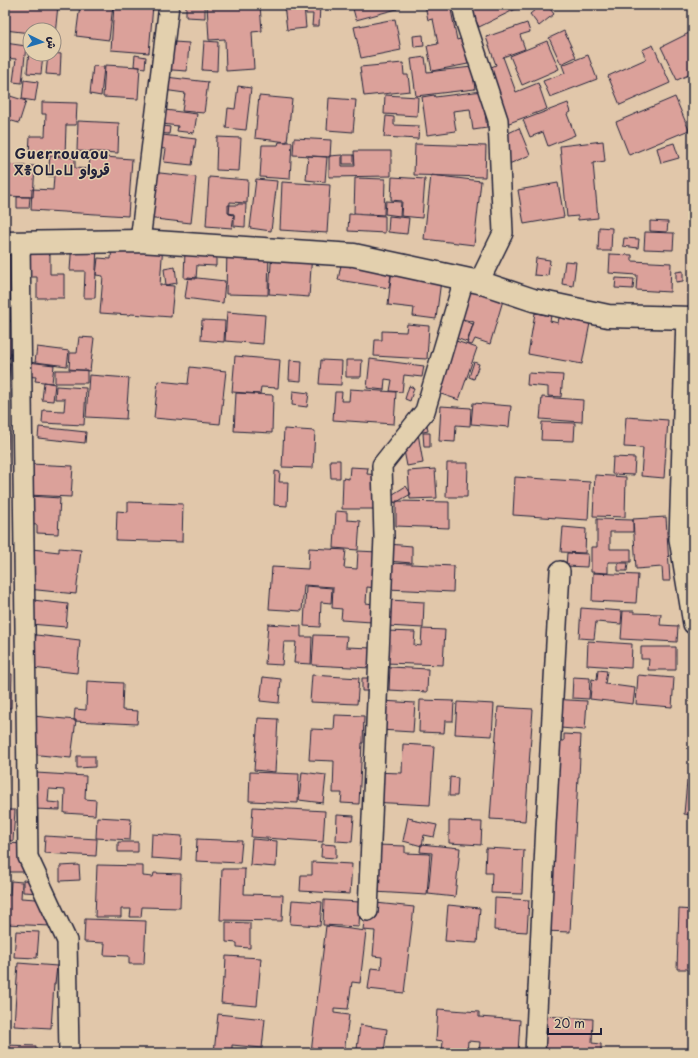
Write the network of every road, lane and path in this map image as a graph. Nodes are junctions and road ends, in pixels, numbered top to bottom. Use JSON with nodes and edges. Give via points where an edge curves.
{"nodes":[{"id":1,"x":169,"y":5,"type":"edge"},
{"id":2,"x":462,"y":5,"type":"edge"},
{"id":3,"x":140,"y":241,"type":"junction"},
{"id":4,"x":12,"y":243,"type":"edge"},
{"id":5,"x":472,"y":281,"type":"junction"},
{"id":6,"x":690,"y":318,"type":"edge"},
{"id":7,"x":560,"y":571,"type":"dead end"},
{"id":8,"x":693,"y":624,"type":"edge"},
{"id":9,"x":368,"y":911,"type":"dead end"},
{"id":10,"x":69,"y":1053,"type":"edge"},
{"id":11,"x":535,"y":1053,"type":"edge"}],
"edges":[{"from":1,"to":3,"type":"street"},
{"from":2,"to":5,"type":"street","via":[[498,120],[503,233]]},
{"from":3,"to":4,"type":"main road"},
{"from":3,"to":5,"type":"main road","via":[[354,255]]},
{"from":4,"to":10,"type":"street","via":[[28,857],[68,941]]},
{"from":5,"to":6,"type":"main road","via":[[533,300],[608,316]]},
{"from":5,"to":9,"type":"street","via":[[425,411],[382,465],[384,537]]},
{"from":6,"to":8,"type":"street","via":[[679,539]]},
{"from":7,"to":11,"type":"street"}]}
